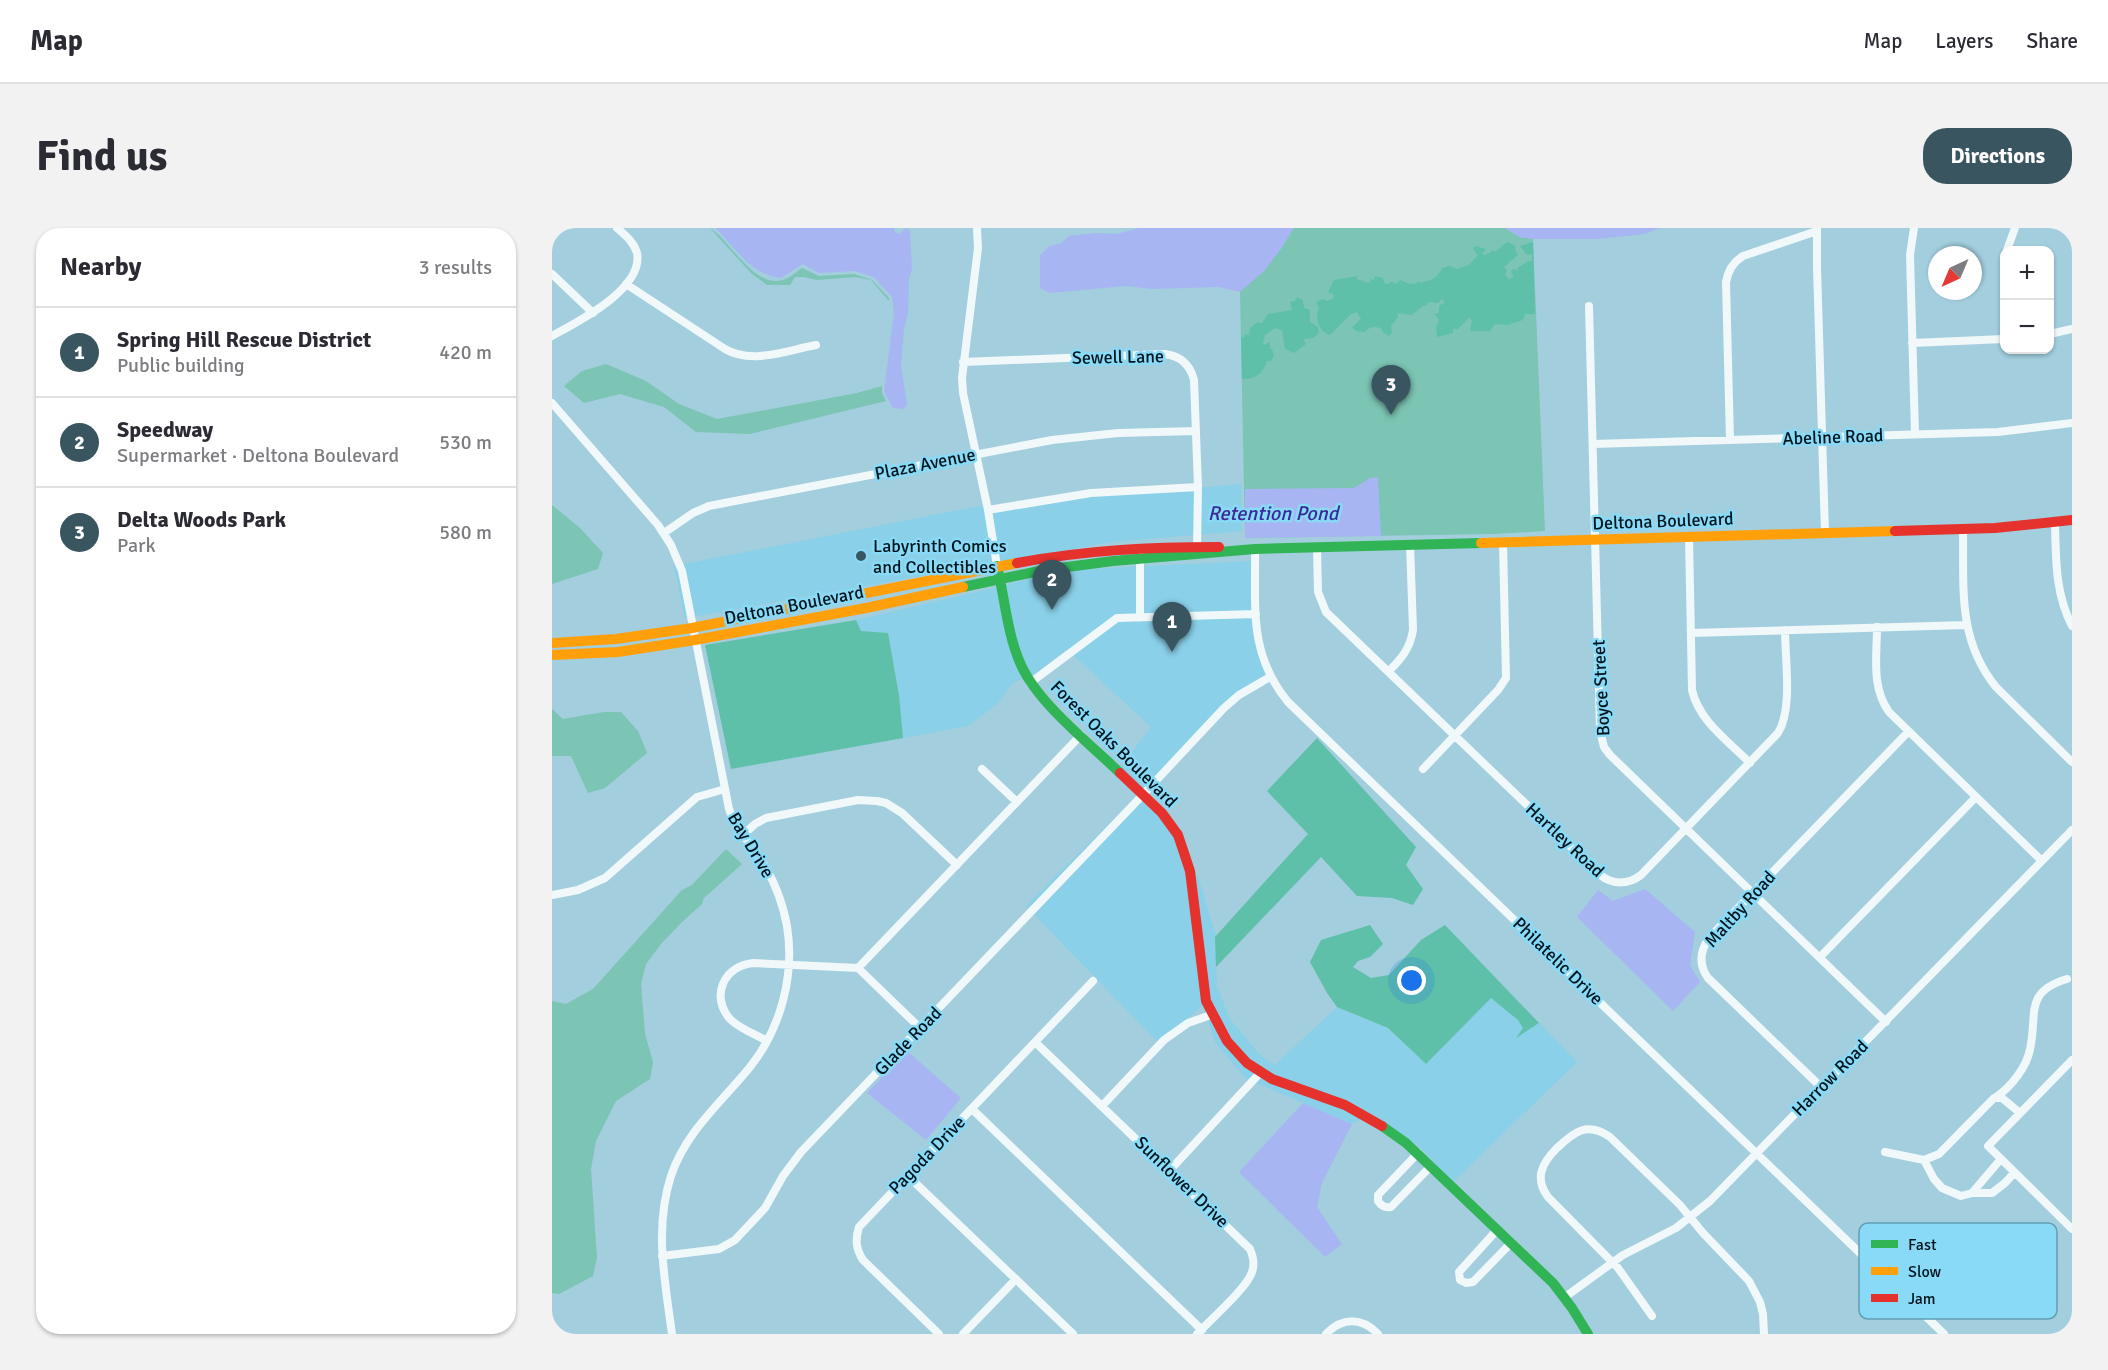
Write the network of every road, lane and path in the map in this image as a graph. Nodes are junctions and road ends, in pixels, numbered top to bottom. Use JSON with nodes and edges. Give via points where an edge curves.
{"nodes":[{"id":1,"x":617,"y":228,"type":"edge"},
{"id":2,"x":977,"y":228,"type":"edge"},
{"id":3,"x":1914,"y":228,"type":"edge"},
{"id":4,"x":2015,"y":228,"type":"edge"},
{"id":5,"x":1817,"y":230,"type":"edge"},
{"id":6,"x":2008,"y":246,"type":"edge"},
{"id":7,"x":552,"y":273,"type":"edge"},
{"id":8,"x":626,"y":284,"type":"junction"},
{"id":9,"x":1589,"y":306,"type":"dead end"},
{"id":10,"x":593,"y":314,"type":"junction"},
{"id":11,"x":2072,"y":329,"type":"edge"},
{"id":12,"x":2054,"y":333,"type":"edge"},
{"id":13,"x":552,"y":336,"type":"edge"},
{"id":14,"x":2000,"y":339,"type":"edge"},
{"id":15,"x":1912,"y":343,"type":"junction"},
{"id":16,"x":816,"y":345,"type":"dead end"},
{"id":17,"x":963,"y":362,"type":"junction"},
{"id":18,"x":552,"y":403,"type":"edge"},
{"id":19,"x":2072,"y":423,"type":"edge"},
{"id":20,"x":1196,"y":431,"type":"junction"},
{"id":21,"x":1915,"y":434,"type":"junction"},
{"id":22,"x":1822,"y":437,"type":"junction"},
{"id":23,"x":1730,"y":440,"type":"junction"},
{"id":24,"x":1593,"y":444,"type":"junction"},
{"id":25,"x":975,"y":454,"type":"junction"},
{"id":26,"x":1198,"y":487,"type":"junction"},
{"id":27,"x":988,"y":510,"type":"junction"},
{"id":28,"x":2072,"y":520,"type":"edge"},
{"id":29,"x":2055,"y":523,"type":"junction"},
{"id":30,"x":1963,"y":529,"type":"junction"},
{"id":31,"x":1825,"y":532,"type":"junction"},
{"id":32,"x":664,"y":533,"type":"junction"},
{"id":33,"x":1689,"y":537,"type":"junction"},
{"id":34,"x":1596,"y":539,"type":"junction"},
{"id":35,"x":1503,"y":542,"type":"junction"},
{"id":36,"x":1410,"y":544,"type":"junction"},
{"id":37,"x":1139,"y":547,"type":"junction"},
{"id":38,"x":1317,"y":547,"type":"junction"},
{"id":39,"x":1255,"y":549,"type":"junction"},
{"id":40,"x":1197,"y":550,"type":"junction"},
{"id":41,"x":1140,"y":560,"type":"junction"},
{"id":42,"x":997,"y":566,"type":"junction"},
{"id":43,"x":1000,"y":579,"type":"junction"},
{"id":44,"x":860,"y":593,"type":"junction"},
{"id":45,"x":863,"y":609,"type":"junction"},
{"id":46,"x":1256,"y":614,"type":"junction"},
{"id":47,"x":1140,"y":618,"type":"junction"},
{"id":48,"x":1966,"y":625,"type":"junction"},
{"id":49,"x":2072,"y":626,"type":"edge"},
{"id":50,"x":1877,"y":627,"type":"junction"},
{"id":51,"x":692,"y":628,"type":"junction"},
{"id":52,"x":1785,"y":630,"type":"junction"},
{"id":53,"x":1691,"y":633,"type":"junction"},
{"id":54,"x":695,"y":640,"type":"junction"},
{"id":55,"x":552,"y":643,"type":"edge"},
{"id":56,"x":552,"y":655,"type":"edge"},
{"id":57,"x":1389,"y":671,"type":"junction"},
{"id":58,"x":1270,"y":677,"type":"junction"},
{"id":59,"x":1030,"y":683,"type":"junction"},
{"id":60,"x":1908,"y":732,"type":"junction"},
{"id":61,"x":1081,"y":735,"type":"junction"},
{"id":62,"x":1455,"y":735,"type":"junction"},
{"id":63,"x":2072,"y":762,"type":"edge"},
{"id":64,"x":1750,"y":763,"type":"junction"},
{"id":65,"x":982,"y":769,"type":"dead end"},
{"id":66,"x":1423,"y":769,"type":"dead end"},
{"id":67,"x":724,"y":789,"type":"junction"},
{"id":68,"x":1143,"y":795,"type":"junction"},
{"id":69,"x":1976,"y":797,"type":"junction"},
{"id":70,"x":1017,"y":802,"type":"junction"},
{"id":71,"x":1686,"y":829,"type":"junction"},
{"id":72,"x":2072,"y":830,"type":"edge"},
{"id":73,"x":743,"y":835,"type":"junction"},
{"id":74,"x":2042,"y":861,"type":"junction"},
{"id":75,"x":957,"y":865,"type":"junction"},
{"id":76,"x":1753,"y":893,"type":"junction"},
{"id":77,"x":552,"y":895,"type":"edge"},
{"id":78,"x":1820,"y":957,"type":"junction"},
{"id":79,"x":789,"y":965,"type":"junction"},
{"id":80,"x":858,"y":968,"type":"junction"},
{"id":81,"x":2067,"y":979,"type":"dead end"},
{"id":82,"x":1094,"y":981,"type":"dead end"},
{"id":83,"x":1211,"y":1015,"type":"junction"},
{"id":84,"x":1886,"y":1022,"type":"junction"},
{"id":85,"x":920,"y":1028,"type":"junction"},
{"id":86,"x":767,"y":1041,"type":"junction"},
{"id":87,"x":1035,"y":1042,"type":"junction"},
{"id":88,"x":2072,"y":1060,"type":"edge"},
{"id":89,"x":1260,"y":1073,"type":"junction"},
{"id":90,"x":1822,"y":1088,"type":"junction"},
{"id":91,"x":1996,"y":1097,"type":"junction"},
{"id":92,"x":1102,"y":1106,"type":"junction"},
{"id":93,"x":972,"y":1108,"type":"junction"},
{"id":94,"x":2020,"y":1113,"type":"junction"},
{"id":95,"x":1757,"y":1152,"type":"junction"},
{"id":96,"x":1885,"y":1152,"type":"dead end"},
{"id":97,"x":1418,"y":1153,"type":"junction"},
{"id":98,"x":1924,"y":1160,"type":"junction"},
{"id":99,"x":2000,"y":1160,"type":"junction"},
{"id":100,"x":1431,"y":1166,"type":"junction"},
{"id":101,"x":1170,"y":1170,"type":"junction"},
{"id":102,"x":2014,"y":1173,"type":"junction"},
{"id":103,"x":907,"y":1175,"type":"junction"},
{"id":104,"x":1972,"y":1193,"type":"junction"},
{"id":105,"x":1690,"y":1218,"type":"junction"},
{"id":106,"x":2072,"y":1229,"type":"edge"},
{"id":107,"x":1497,"y":1230,"type":"junction"},
{"id":108,"x":1511,"y":1243,"type":"junction"},
{"id":109,"x":1859,"y":1251,"type":"edge"},
{"id":110,"x":662,"y":1256,"type":"junction"},
{"id":111,"x":1613,"y":1263,"type":"junction"},
{"id":112,"x":1016,"y":1280,"type":"junction"},
{"id":113,"x":1565,"y":1297,"type":"junction"},
{"id":114,"x":1652,"y":1316,"type":"dead end"},
{"id":115,"x":1929,"y":1319,"type":"edge"},
{"id":116,"x":1200,"y":1332,"type":"edge"},
{"id":117,"x":672,"y":1334,"type":"edge"},
{"id":118,"x":939,"y":1334,"type":"edge"},
{"id":119,"x":963,"y":1334,"type":"edge"},
{"id":120,"x":1073,"y":1334,"type":"edge"},
{"id":121,"x":1326,"y":1334,"type":"edge"},
{"id":122,"x":1378,"y":1334,"type":"edge"},
{"id":123,"x":1588,"y":1334,"type":"edge"},
{"id":124,"x":1764,"y":1334,"type":"edge"},
{"id":125,"x":1944,"y":1334,"type":"edge"}],
"edges":[{"from":1,"to":8,"type":"street","via":[[631,241],[637,254],[636,268]]},
{"from":2,"to":17,"type":"street","via":[[978,248]]},
{"from":3,"to":15,"type":"street","via":[[1910,255]]},
{"from":4,"to":6,"type":"street"},
{"from":5,"to":22,"type":"street"},
{"from":5,"to":23,"type":"street","via":[[1743,256],[1729,270],[1726,282]]},
{"from":7,"to":10,"type":"street"},
{"from":8,"to":10,"type":"street"},
{"from":8,"to":16,"type":"street","via":[[737,355],[754,357]]},
{"from":9,"to":24,"type":"street","name":"Boyce Street"},
{"from":10,"to":13,"type":"street"},
{"from":11,"to":12,"type":"street"},
{"from":14,"to":15,"type":"street"},
{"from":15,"to":21,"type":"street"},
{"from":17,"to":20,"type":"street","name":"Sewell Lane","via":[[1172,355],[1185,362],[1192,374]]},
{"from":17,"to":25,"type":"street","via":[[963,393]]},
{"from":18,"to":32,"type":"street","name":"Bay Drive"},
{"from":19,"to":21,"type":"street","name":"Abeline Road","via":[[2025,430]]},
{"from":20,"to":25,"type":"street","name":"Plaza Avenue","via":[[1087,436]]},
{"from":20,"to":26,"type":"street","name":"Sewell Lane"},
{"from":21,"to":22,"type":"street","name":"Abeline Road"},
{"from":22,"to":23,"type":"street","name":"Abeline Road"},
{"from":22,"to":31,"type":"street"},
{"from":23,"to":24,"type":"street","name":"Abeline Road"},
{"from":24,"to":34,"type":"street","name":"Boyce Street"},
{"from":25,"to":27,"type":"street"},
{"from":25,"to":32,"type":"street","name":"Plaza Avenue","via":[[710,506]]},
{"from":26,"to":27,"type":"street","via":[[1091,493]]},
{"from":26,"to":40,"type":"street","name":"Sewell Lane"},
{"from":27,"to":42,"type":"street"},
{"from":28,"to":29,"type":"main road","name":"Deltona Boulevard"},
{"from":29,"to":30,"type":"main road","name":"Deltona Boulevard"},
{"from":29,"to":49,"type":"street","via":[[2059,590]]},
{"from":30,"to":31,"type":"main road","name":"Deltona Boulevard"},
{"from":30,"to":48,"type":"street"},
{"from":31,"to":33,"type":"main road","name":"Deltona Boulevard"},
{"from":32,"to":51,"type":"street","name":"Bay Drive","via":[[682,571]]},
{"from":33,"to":34,"type":"main road","name":"Deltona Boulevard"},
{"from":33,"to":53,"type":"street"},
{"from":34,"to":35,"type":"main road","name":"Deltona Boulevard"},
{"from":34,"to":71,"type":"street","name":"Boyce Street","via":[[1601,739],[1610,755]]},
{"from":35,"to":36,"type":"main road","name":"Deltona Boulevard"},
{"from":35,"to":62,"type":"street","via":[[1506,678]]},
{"from":36,"to":38,"type":"main road","name":"Deltona Boulevard"},
{"from":36,"to":57,"type":"street","via":[[1412,640],[1404,656]]},
{"from":37,"to":40,"type":"main road","name":"Deltona Boulevard"},
{"from":37,"to":41,"type":"street"},
{"from":37,"to":42,"type":"main road","name":"Deltona Boulevard","via":[[1064,554]]},
{"from":38,"to":39,"type":"main road","name":"Deltona Boulevard"},
{"from":38,"to":57,"type":"street","name":"Hartley Road","via":[[1322,606]]},
{"from":39,"to":40,"type":"main road","name":"Deltona Boulevard"},
{"from":39,"to":46,"type":"street","name":"Philatelic Drive"},
{"from":40,"to":41,"type":"main road","name":"Deltona Boulevard"},
{"from":41,"to":43,"type":"main road","name":"Deltona Boulevard","via":[[1080,565]]},
{"from":41,"to":47,"type":"street"},
{"from":42,"to":43,"type":"main road","name":"Forest Oaks Boulevard"},
{"from":42,"to":44,"type":"main road","name":"Deltona Boulevard"},
{"from":43,"to":45,"type":"main road","name":"Deltona Boulevard"},
{"from":43,"to":59,"type":"main road","name":"Forest Oaks Boulevard","via":[[1017,660]]},
{"from":44,"to":45,"type":"main road"},
{"from":44,"to":51,"type":"main road","name":"Deltona Boulevard"},
{"from":45,"to":54,"type":"main road","name":"Deltona Boulevard"},
{"from":46,"to":47,"type":"street"},
{"from":46,"to":58,"type":"street","name":"Philatelic Drive","via":[[1259,649]]},
{"from":47,"to":59,"type":"street","via":[[1117,618]]},
{"from":48,"to":50,"type":"street"},
{"from":48,"to":63,"type":"street","via":[[1987,676]]},
{"from":50,"to":52,"type":"street"},
{"from":50,"to":60,"type":"street","via":[[1879,696],[1888,712]]},
{"from":51,"to":54,"type":"street","name":"Bay Drive"},
{"from":51,"to":55,"type":"main road","name":"Deltona Boulevard"},
{"from":52,"to":53,"type":"street"},
{"from":52,"to":64,"type":"street","name":"Hartley Road","via":[[1785,717],[1778,734]]},
{"from":53,"to":64,"type":"street","via":[[1692,690],[1698,709]]},
{"from":54,"to":56,"type":"main road","name":"Deltona Boulevard","via":[[618,652]]},
{"from":54,"to":67,"type":"street","name":"Bay Drive"},
{"from":57,"to":62,"type":"street","name":"Hartley Road"},
{"from":58,"to":68,"type":"street","name":"Glade Road","via":[[1228,704]]},
{"from":58,"to":95,"type":"street","name":"Philatelic Drive","via":[[1288,702]]},
{"from":59,"to":61,"type":"main road","name":"Forest Oaks Boulevard"},
{"from":60,"to":69,"type":"street"},
{"from":60,"to":76,"type":"street","name":"Maltby Road"},
{"from":61,"to":68,"type":"main road","name":"Forest Oaks Boulevard"},
{"from":61,"to":70,"type":"street"},
{"from":62,"to":66,"type":"street"},
{"from":62,"to":71,"type":"street","name":"Hartley Road","via":[[1611,882],[1637,879]]},
{"from":64,"to":71,"type":"street","name":"Hartley Road"},
{"from":65,"to":70,"type":"street"},
{"from":67,"to":73,"type":"street","name":"Bay Drive","via":[[732,819]]},
{"from":67,"to":77,"type":"street","via":[[697,797],[605,878],[578,890]]},
{"from":68,"to":83,"type":"main road","name":"Forest Oaks Boulevard","via":[[1171,824],[1188,860],[1203,987]]},
{"from":68,"to":85,"type":"street","name":"Glade Road"},
{"from":69,"to":74,"type":"street"},
{"from":69,"to":78,"type":"street"},
{"from":70,"to":75,"type":"street"},
{"from":71,"to":76,"type":"street","name":"Boyce Street"},
{"from":72,"to":74,"type":"street","name":"Harrow Road"},
{"from":73,"to":75,"type":"street","via":[[766,818],[858,800],[877,801],[902,813]]},
{"from":73,"to":79,"type":"street","name":"Bay Drive","via":[[779,895],[787,928]]},
{"from":74,"to":84,"type":"street","name":"Harrow Road"},
{"from":75,"to":80,"type":"street"},
{"from":76,"to":78,"type":"street","name":"Boyce Street"},
{"from":76,"to":90,"type":"street","name":"Maltby Road","via":[[1705,944],[1702,969]]},
{"from":78,"to":84,"type":"street","name":"Boyce Street"},
{"from":79,"to":80,"type":"street"},
{"from":79,"to":86,"type":"street","name":"Bay Drive","via":[[781,1008]]},
{"from":79,"to":86,"type":"street","via":[[745,964],[732,970],[722,987],[723,1007],[732,1020]]},
{"from":80,"to":85,"type":"street"},
{"from":81,"to":91,"type":"street","via":[[2049,986],[2038,998],[2032,1013],[2029,1055],[2022,1069]]},
{"from":82,"to":87,"type":"street","name":"Pagoda Drive"},
{"from":83,"to":89,"type":"main road","name":"Forest Oaks Boulevard","via":[[1229,1045]]},
{"from":83,"to":92,"type":"street","via":[[1188,1023],[1164,1041]]},
{"from":84,"to":90,"type":"street","name":"Harrow Road"},
{"from":85,"to":110,"type":"street","name":"Glade Road","via":[[801,1152],[765,1208],[735,1240],[719,1249]]},
{"from":86,"to":110,"type":"street","name":"Bay Drive","via":[[749,1068],[694,1131],[677,1160],[663,1206]]},
{"from":87,"to":92,"type":"street","name":"Sunflower Drive"},
{"from":87,"to":93,"type":"street","name":"Pagoda Drive"},
{"from":88,"to":94,"type":"street"},
{"from":89,"to":97,"type":"main road","name":"Forest Oaks Boulevard","via":[[1353,1109]]},
{"from":89,"to":101,"type":"street"},
{"from":90,"to":95,"type":"street","name":"Harrow Road"},
{"from":91,"to":94,"type":"street"},
{"from":91,"to":98,"type":"street","via":[[1940,1154]]},
{"from":92,"to":101,"type":"street","name":"Sunflower Drive"},
{"from":93,"to":103,"type":"street","name":"Pagoda Drive"},
{"from":93,"to":116,"type":"street"},
{"from":94,"to":99,"type":"street","via":[[1988,1146]]},
{"from":95,"to":105,"type":"street","name":"Harrow Road"},
{"from":95,"to":109,"type":"street","name":"Philatelic Drive"},
{"from":96,"to":98,"type":"street"},
{"from":97,"to":100,"type":"main road","name":"Forest Oaks Boulevard"},
{"from":97,"to":100,"type":"street","via":[[1378,1195],[1381,1205],[1391,1207]]},
{"from":98,"to":104,"type":"street","via":[[1946,1191],[1960,1196]]},
{"from":99,"to":102,"type":"street"},
{"from":99,"to":104,"type":"street"},
{"from":100,"to":107,"type":"main road","name":"Forest Oaks Boulevard"},
{"from":101,"to":116,"type":"street","name":"Sunflower Drive","via":[[1246,1243],[1253,1255],[1248,1281]]},
{"from":102,"to":104,"type":"street","via":[[1992,1192]]},
{"from":102,"to":106,"type":"street"},
{"from":103,"to":112,"type":"street"},
{"from":103,"to":118,"type":"street","name":"Pagoda Drive","via":[[862,1221],[856,1247],[863,1260]]},
{"from":105,"to":111,"type":"street","name":"Harrow Road"},
{"from":105,"to":111,"type":"street","via":[[1610,1137],[1589,1129],[1570,1135],[1545,1161],[1540,1174],[1542,1188]]},
{"from":105,"to":124,"type":"street","via":[[1749,1281],[1760,1302]]},
{"from":107,"to":108,"type":"main road","name":"Forest Oaks Boulevard"},
{"from":107,"to":108,"type":"street","via":[[1459,1272],[1460,1280],[1473,1282]]},
{"from":108,"to":113,"type":"main road","name":"Forest Oaks Boulevard"},
{"from":110,"to":117,"type":"street","name":"Bay Drive"},
{"from":111,"to":113,"type":"street","name":"Harrow Road"},
{"from":111,"to":114,"type":"street"},
{"from":112,"to":119,"type":"street"},
{"from":112,"to":120,"type":"street"},
{"from":113,"to":123,"type":"main road","name":"Forest Oaks Boulevard"},
{"from":115,"to":125,"type":"street","name":"Philatelic Drive"},
{"from":121,"to":122,"type":"street","via":[[1337,1324],[1350,1320],[1365,1323]]}]}
